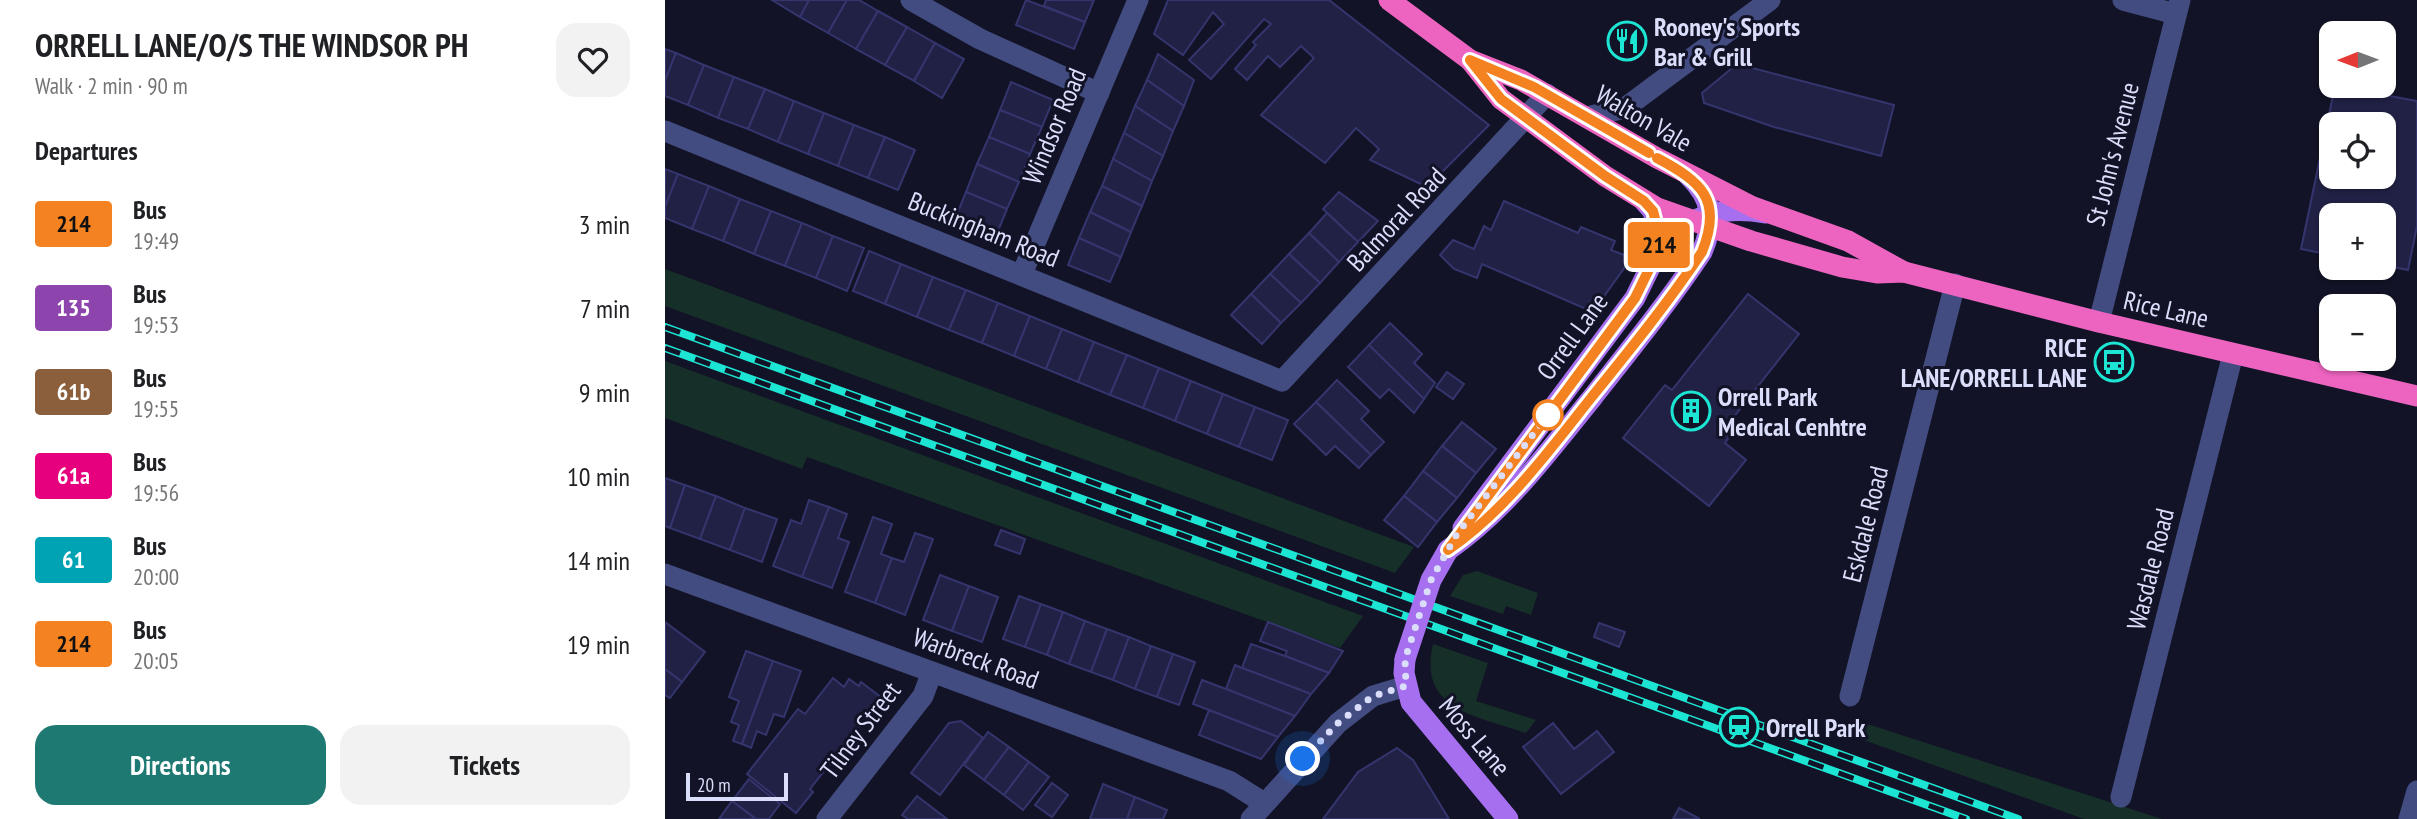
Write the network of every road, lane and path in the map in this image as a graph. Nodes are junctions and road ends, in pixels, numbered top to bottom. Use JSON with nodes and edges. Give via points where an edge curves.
{"nodes":[{"id":1,"x":911,"y":0,"type":"edge"},
{"id":2,"x":1138,"y":0,"type":"edge"},
{"id":3,"x":1389,"y":0,"type":"edge"},
{"id":4,"x":1770,"y":0,"type":"edge"},
{"id":5,"x":2123,"y":0,"type":"edge"},
{"id":6,"x":2178,"y":7,"type":"edge"},
{"id":7,"x":1470,"y":60,"type":"junction"},
{"id":8,"x":1099,"y":93,"type":"junction"},
{"id":9,"x":1547,"y":94,"type":"junction"},
{"id":10,"x":1587,"y":117,"type":"junction"},
{"id":11,"x":1528,"y":118,"type":"junction"},
{"id":12,"x":665,"y":131,"type":"edge"},
{"id":13,"x":1688,"y":175,"type":"junction"},
{"id":14,"x":1644,"y":201,"type":"junction"},
{"id":15,"x":1768,"y":214,"type":"junction"},
{"id":16,"x":1705,"y":221,"type":"junction"},
{"id":17,"x":1792,"y":223,"type":"joint"},
{"id":18,"x":1751,"y":242,"type":"junction"},
{"id":19,"x":1658,"y":251,"type":"junction"},
{"id":20,"x":1783,"y":251,"type":"joint"},
{"id":21,"x":1698,"y":259,"type":"junction"},
{"id":22,"x":1904,"y":272,"type":"junction"},
{"id":23,"x":1022,"y":274,"type":"junction"},
{"id":24,"x":1955,"y":285,"type":"junction"},
{"id":25,"x":2099,"y":322,"type":"junction"},
{"id":26,"x":2233,"y":354,"type":"junction"},
{"id":27,"x":1282,"y":381,"type":"joint"},
{"id":28,"x":2417,"y":396,"type":"edge"},
{"id":29,"x":1448,"y":550,"type":"junction"},
{"id":30,"x":665,"y":574,"type":"edge"},
{"id":31,"x":932,"y":672,"type":"junction"},
{"id":32,"x":1406,"y":686,"type":"junction"},
{"id":33,"x":1850,"y":696,"type":"dead end"},
{"id":34,"x":2417,"y":791,"type":"edge"},
{"id":35,"x":2121,"y":797,"type":"dead end"},
{"id":36,"x":1257,"y":811,"type":"edge"},
{"id":37,"x":827,"y":819,"type":"edge"},
{"id":38,"x":1508,"y":819,"type":"edge"},
{"id":39,"x":2409,"y":819,"type":"edge"}],
"edges":[{"from":1,"to":8,"type":"street","via":[[980,39]]},
{"from":2,"to":8,"type":"street","name":"Windsor Road"},
{"from":3,"to":7,"type":"highway","name":"Walton Vale"},
{"from":4,"to":10,"type":"street","via":[[1625,108]]},
{"from":5,"to":6,"type":"street"},
{"from":6,"to":25,"type":"street","name":"St John's Avenue"},
{"from":7,"to":9,"type":"highway","name":"Walton Vale"},
{"from":7,"to":11,"type":"highway","name":"Walton Vale","via":[[1485,83]]},
{"from":8,"to":23,"type":"street","name":"Windsor Road"},
{"from":9,"to":10,"type":"highway","name":"Walton Vale"},
{"from":9,"to":11,"type":"street","name":"Balmoral Road"},
{"from":10,"to":13,"type":"highway","name":"Walton Vale"},
{"from":11,"to":14,"type":"highway","name":"Walton Vale"},
{"from":11,"to":27,"type":"street","name":"Balmoral Road"},
{"from":12,"to":23,"type":"street","name":"Buckingham Road"},
{"from":13,"to":15,"type":"highway","name":"Walton Vale"},
{"from":13,"to":16,"type":"main road","via":[[1702,188]]},
{"from":14,"to":16,"type":"highway","name":"Walton Vale"},
{"from":14,"to":19,"type":"main road","via":[[1658,223]]},
{"from":15,"to":16,"type":"main road","via":[[1740,210]]},
{"from":15,"to":17,"type":"highway","name":"Walton Vale"},
{"from":16,"to":18,"type":"highway","name":"Walton Vale"},
{"from":16,"to":19,"type":"main road","name":"Orrell Lane","via":[[1669,236]]},
{"from":16,"to":21,"type":"main road","name":"Orrell Lane"},
{"from":17,"to":22,"type":"highway","name":"Rice Lane","via":[[1848,242]]},
{"from":18,"to":20,"type":"highway","name":"Walton Vale"},
{"from":18,"to":21,"type":"main road","name":"Orrell Lane","via":[[1724,243]]},
{"from":19,"to":29,"type":"main road","name":"Orrell Lane","via":[[1629,307]]},
{"from":20,"to":22,"type":"highway","name":"Rice Lane","via":[[1842,267]]},
{"from":21,"to":29,"type":"main road","name":"Orrell Lane","via":[[1552,448],[1499,508]]},
{"from":22,"to":24,"type":"highway","name":"Rice Lane"},
{"from":23,"to":27,"type":"street","name":"Buckingham Road"},
{"from":24,"to":25,"type":"highway","name":"Rice Lane"},
{"from":24,"to":33,"type":"street","name":"Eskdale Road"},
{"from":25,"to":26,"type":"highway","name":"Rice Lane"},
{"from":26,"to":28,"type":"highway","name":"Rice Lane"},
{"from":26,"to":35,"type":"street","name":"Wasdale Road"},
{"from":29,"to":32,"type":"main road","name":"Orrell Lane","bridge":true,"via":[[1431,580],[1405,659]]},
{"from":30,"to":31,"type":"street","name":"Warbreck Road"},
{"from":31,"to":36,"type":"street","name":"Warbreck Road","via":[[1229,781]]},
{"from":31,"to":37,"type":"street","name":"Tilney Street","via":[[923,696]]},
{"from":32,"to":36,"type":"street","via":[[1373,696],[1338,723]]},
{"from":32,"to":38,"type":"main road","name":"Moss Lane","via":[[1425,721]]},
{"from":34,"to":39,"type":"street"}]}
